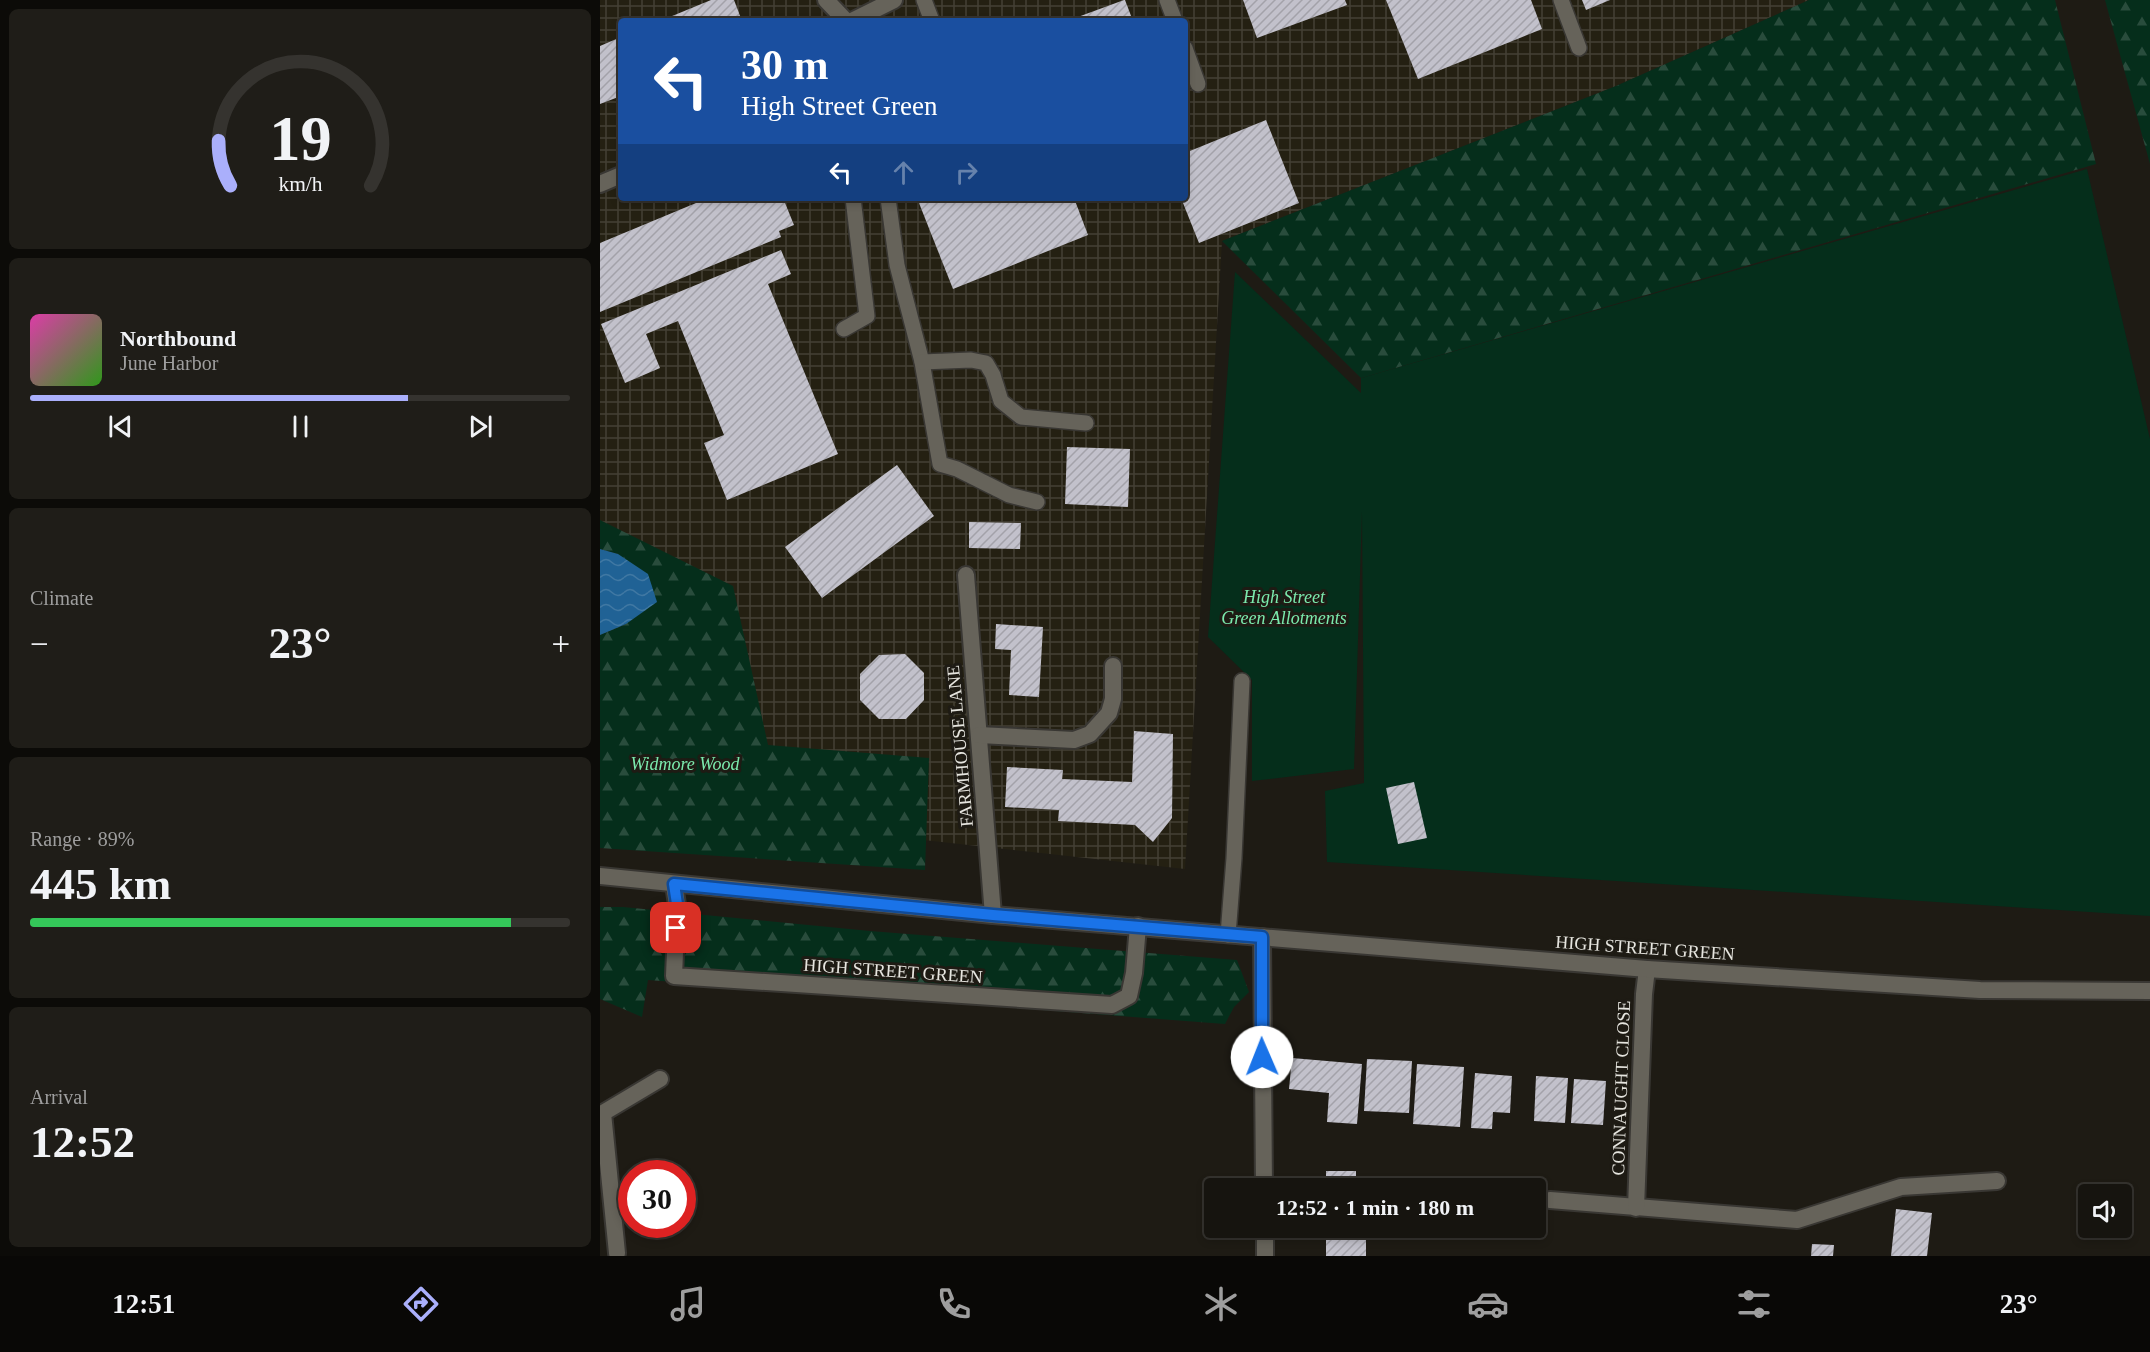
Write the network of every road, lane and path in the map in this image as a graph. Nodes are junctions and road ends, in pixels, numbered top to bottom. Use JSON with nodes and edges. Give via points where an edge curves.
{"nodes":[{"id":1,"x":826,"y":0,"type":"edge"},
{"id":2,"x":894,"y":0,"type":"edge"},
{"id":3,"x":924,"y":0,"type":"edge"},
{"id":4,"x":1167,"y":0,"type":"edge"},
{"id":5,"x":1561,"y":0,"type":"edge"},
{"id":6,"x":843,"y":18,"type":"edge"},
{"id":7,"x":858,"y":18,"type":"edge"},
{"id":8,"x":931,"y":18,"type":"edge"},
{"id":9,"x":1174,"y":18,"type":"edge"},
{"id":10,"x":1579,"y":48,"type":"dead end"},
{"id":11,"x":1188,"y":56,"type":"edge"},
{"id":12,"x":1198,"y":84,"type":"dead end"},
{"id":13,"x":618,"y":176,"type":"edge"},
{"id":14,"x":600,"y":183,"type":"edge"},
{"id":15,"x":853,"y":201,"type":"edge"},
{"id":16,"x":888,"y":201,"type":"edge"},
{"id":17,"x":844,"y":329,"type":"dead end"},
{"id":18,"x":922,"y":362,"type":"junction"},
{"id":19,"x":1086,"y":423,"type":"dead end"},
{"id":20,"x":1037,"y":502,"type":"dead end"},
{"id":21,"x":966,"y":575,"type":"dead end"},
{"id":22,"x":1113,"y":666,"type":"dead end"},
{"id":23,"x":1242,"y":681,"type":"dead end"},
{"id":24,"x":979,"y":735,"type":"junction"},
{"id":25,"x":600,"y":876,"type":"edge"},
{"id":26,"x":674,"y":884,"type":"junction"},
{"id":27,"x":993,"y":915,"type":"junction"},
{"id":28,"x":1138,"y":926,"type":"junction"},
{"id":29,"x":1228,"y":935,"type":"junction"},
{"id":30,"x":1262,"y":937,"type":"junction"},
{"id":31,"x":1647,"y":969,"type":"junction"},
{"id":32,"x":2150,"y":991,"type":"edge"},
{"id":33,"x":660,"y":1078,"type":"dead end"},
{"id":34,"x":603,"y":1139,"type":"edge"},
{"id":35,"x":1264,"y":1178,"type":"edge"},
{"id":36,"x":1997,"y":1181,"type":"dead end"},
{"id":37,"x":1550,"y":1200,"type":"dead end"},
{"id":38,"x":1636,"y":1208,"type":"junction"},
{"id":39,"x":1264,"y":1238,"type":"edge"},
{"id":40,"x":613,"y":1254,"type":"edge"},
{"id":41,"x":1265,"y":1256,"type":"edge"}],
"edges":[{"from":1,"to":6,"type":"street"},
{"from":2,"to":7,"type":"street"},
{"from":3,"to":8,"type":"lane"},
{"from":4,"to":9,"type":"lane"},
{"from":5,"to":10,"type":"lane"},
{"from":11,"to":12,"type":"lane"},
{"from":13,"to":14,"type":"street"},
{"from":15,"to":17,"type":"lane","via":[[867,316]]},
{"from":16,"to":18,"type":"lane","via":[[897,265]]},
{"from":18,"to":19,"type":"lane","via":[[986,363],[1000,400],[1021,417]]},
{"from":18,"to":20,"type":"lane","via":[[940,464],[1009,495]]},
{"from":21,"to":24,"type":"street","name":"FARMHOUSE LANE"},
{"from":22,"to":24,"type":"street","via":[[1109,713],[1090,734],[1074,740]]},
{"from":23,"to":29,"type":"lane"},
{"from":24,"to":27,"type":"street","name":"FARMHOUSE LANE"},
{"from":25,"to":26,"type":"street","name":"HIGH STREET GREEN"},
{"from":26,"to":27,"type":"street","name":"HIGH STREET GREEN"},
{"from":26,"to":28,"type":"street","name":"HIGH STREET GREEN","via":[[674,976],[1112,1005],[1129,996]]},
{"from":27,"to":28,"type":"street","name":"HIGH STREET GREEN"},
{"from":28,"to":29,"type":"street","name":"HIGH STREET GREEN"},
{"from":29,"to":30,"type":"street","name":"HIGH STREET GREEN"},
{"from":30,"to":31,"type":"street","name":"HIGH STREET GREEN"},
{"from":30,"to":35,"type":"street"},
{"from":31,"to":32,"type":"street","name":"HIGH STREET GREEN","via":[[1980,990]]},
{"from":31,"to":38,"type":"street","name":"CONNAUGHT CLOSE"},
{"from":33,"to":34,"type":"street","via":[[603,1113]]},
{"from":34,"to":40,"type":"street"},
{"from":36,"to":38,"type":"street","via":[[1901,1187],[1797,1220]]},
{"from":37,"to":38,"type":"street"},
{"from":39,"to":41,"type":"street"}]}
